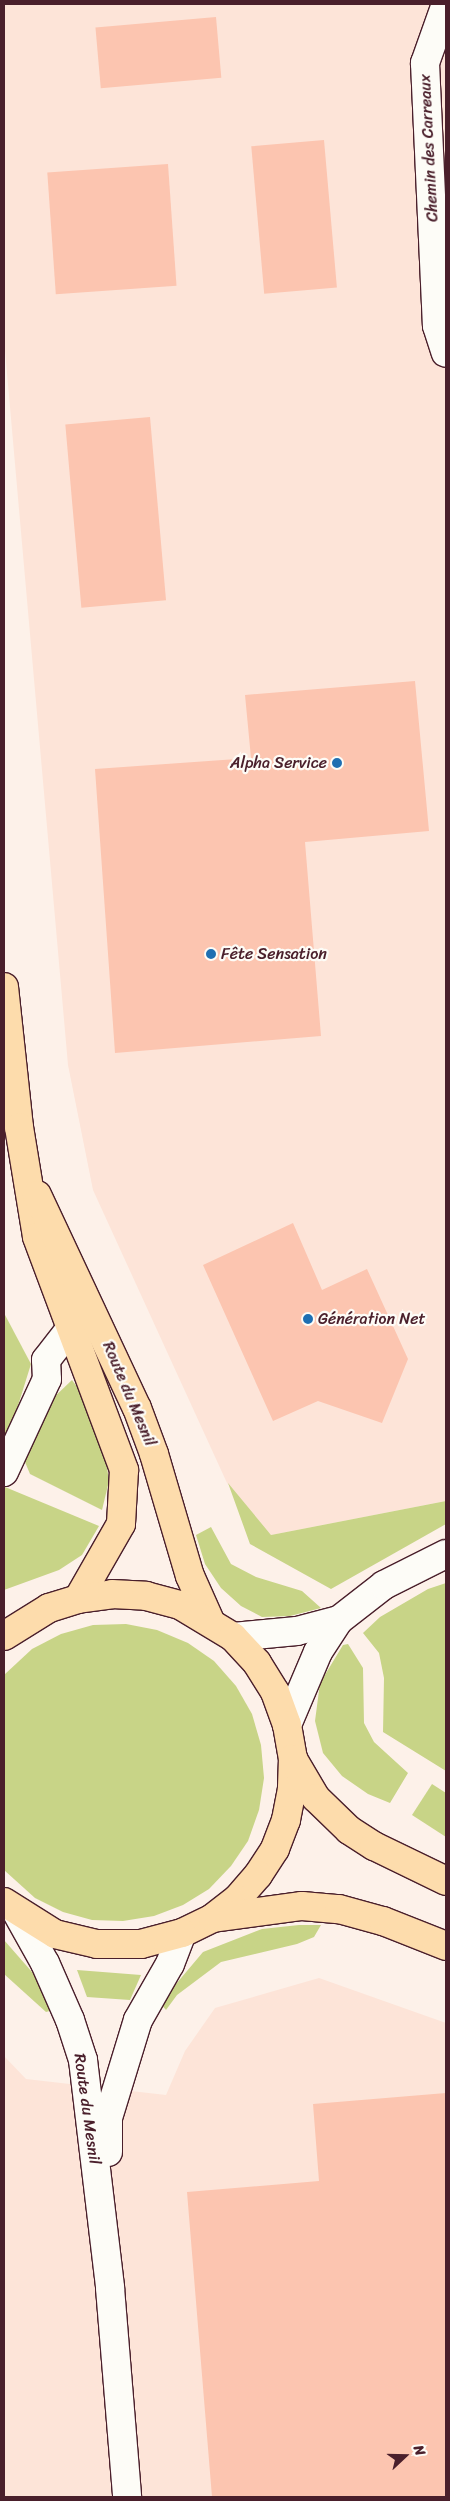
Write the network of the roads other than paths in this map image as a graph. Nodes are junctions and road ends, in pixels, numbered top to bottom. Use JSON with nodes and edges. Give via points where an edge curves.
{"nodes":[{"id":1,"x":446,"y":4,"type":"edge"},
{"id":2,"x":446,"y":352,"type":"edge"},
{"id":3,"x":4,"y":987,"type":"edge"},
{"id":4,"x":27,"y":1176,"type":"junction"},
{"id":5,"x":96,"y":1318,"type":"junction"},
{"id":6,"x":71,"y":1328,"type":"junction"},
{"id":7,"x":4,"y":1472,"type":"edge"},
{"id":8,"x":446,"y":1554,"type":"edge"},
{"id":9,"x":78,"y":1599,"type":"junction"},
{"id":10,"x":339,"y":1620,"type":"junction"},
{"id":11,"x":210,"y":1621,"type":"junction"},
{"id":12,"x":10,"y":1628,"type":"edge"},
{"id":13,"x":233,"y":1638,"type":"junction"},
{"id":14,"x":287,"y":1725,"type":"junction"},
{"id":15,"x":293,"y":1758,"type":"junction"},
{"id":16,"x":446,"y":1881,"type":"edge"},
{"id":17,"x":10,"y":1908,"type":"edge"},
{"id":18,"x":213,"y":1918,"type":"junction"},
{"id":19,"x":182,"y":1934,"type":"junction"},
{"id":20,"x":446,"y":1946,"type":"edge"},
{"id":21,"x":110,"y":2288,"type":"junction"},
{"id":22,"x":127,"y":2497,"type":"edge"}],
"edges":[{"from":1,"to":2,"type":"street","name":"Chemin des Carreaux","via":[[425,63],[437,326]]},
{"from":3,"to":4,"type":"main road","name":"Route du Mesnil"},
{"from":4,"to":5,"type":"main road","name":"Route du Mesnil"},
{"from":4,"to":6,"type":"main road","name":"Route du Mesnil","via":[[37,1237]]},
{"from":5,"to":6,"type":"street"},
{"from":5,"to":11,"type":"main road","name":"Route du Mesnil","via":[[154,1454],[190,1576]]},
{"from":6,"to":7,"type":"street","via":[[46,1360],[47,1379]]},
{"from":6,"to":9,"type":"main road","name":"Route du Mesnil","via":[[124,1470],[121,1524]]},
{"from":8,"to":10,"type":"street","via":[[384,1585]]},
{"from":9,"to":11,"type":"main road","via":[[112,1594],[146,1596],[180,1605]]},
{"from":9,"to":12,"type":"main road","via":[[49,1608]]},
{"from":10,"to":13,"type":"street","via":[[297,1631]]},
{"from":10,"to":14,"type":"street","via":[[306,1675]]},
{"from":11,"to":13,"type":"main road"},
{"from":13,"to":14,"type":"main road","via":[[257,1663],[275,1692]]},
{"from":14,"to":15,"type":"main road"},
{"from":15,"to":16,"type":"main road","via":[[316,1798],[349,1830],[374,1846]]},
{"from":15,"to":18,"type":"main road","via":[[286,1820],[275,1849],[238,1898]]},
{"from":17,"to":19,"type":"main road","via":[[55,1934],[97,1944],[141,1944]]},
{"from":17,"to":21,"type":"street","name":"Route du Mesnil","via":[[48,1971],[70,2020],[82,2060]]},
{"from":18,"to":19,"type":"main road"},
{"from":18,"to":20,"type":"main road","via":[[302,1906],[338,1910],[383,1921]]},
{"from":19,"to":21,"type":"street","name":"Route du Mesnil","via":[[170,1964],[138,2020],[108,2118]]},
{"from":21,"to":22,"type":"street","name":"Route du Mesnil"}]}
